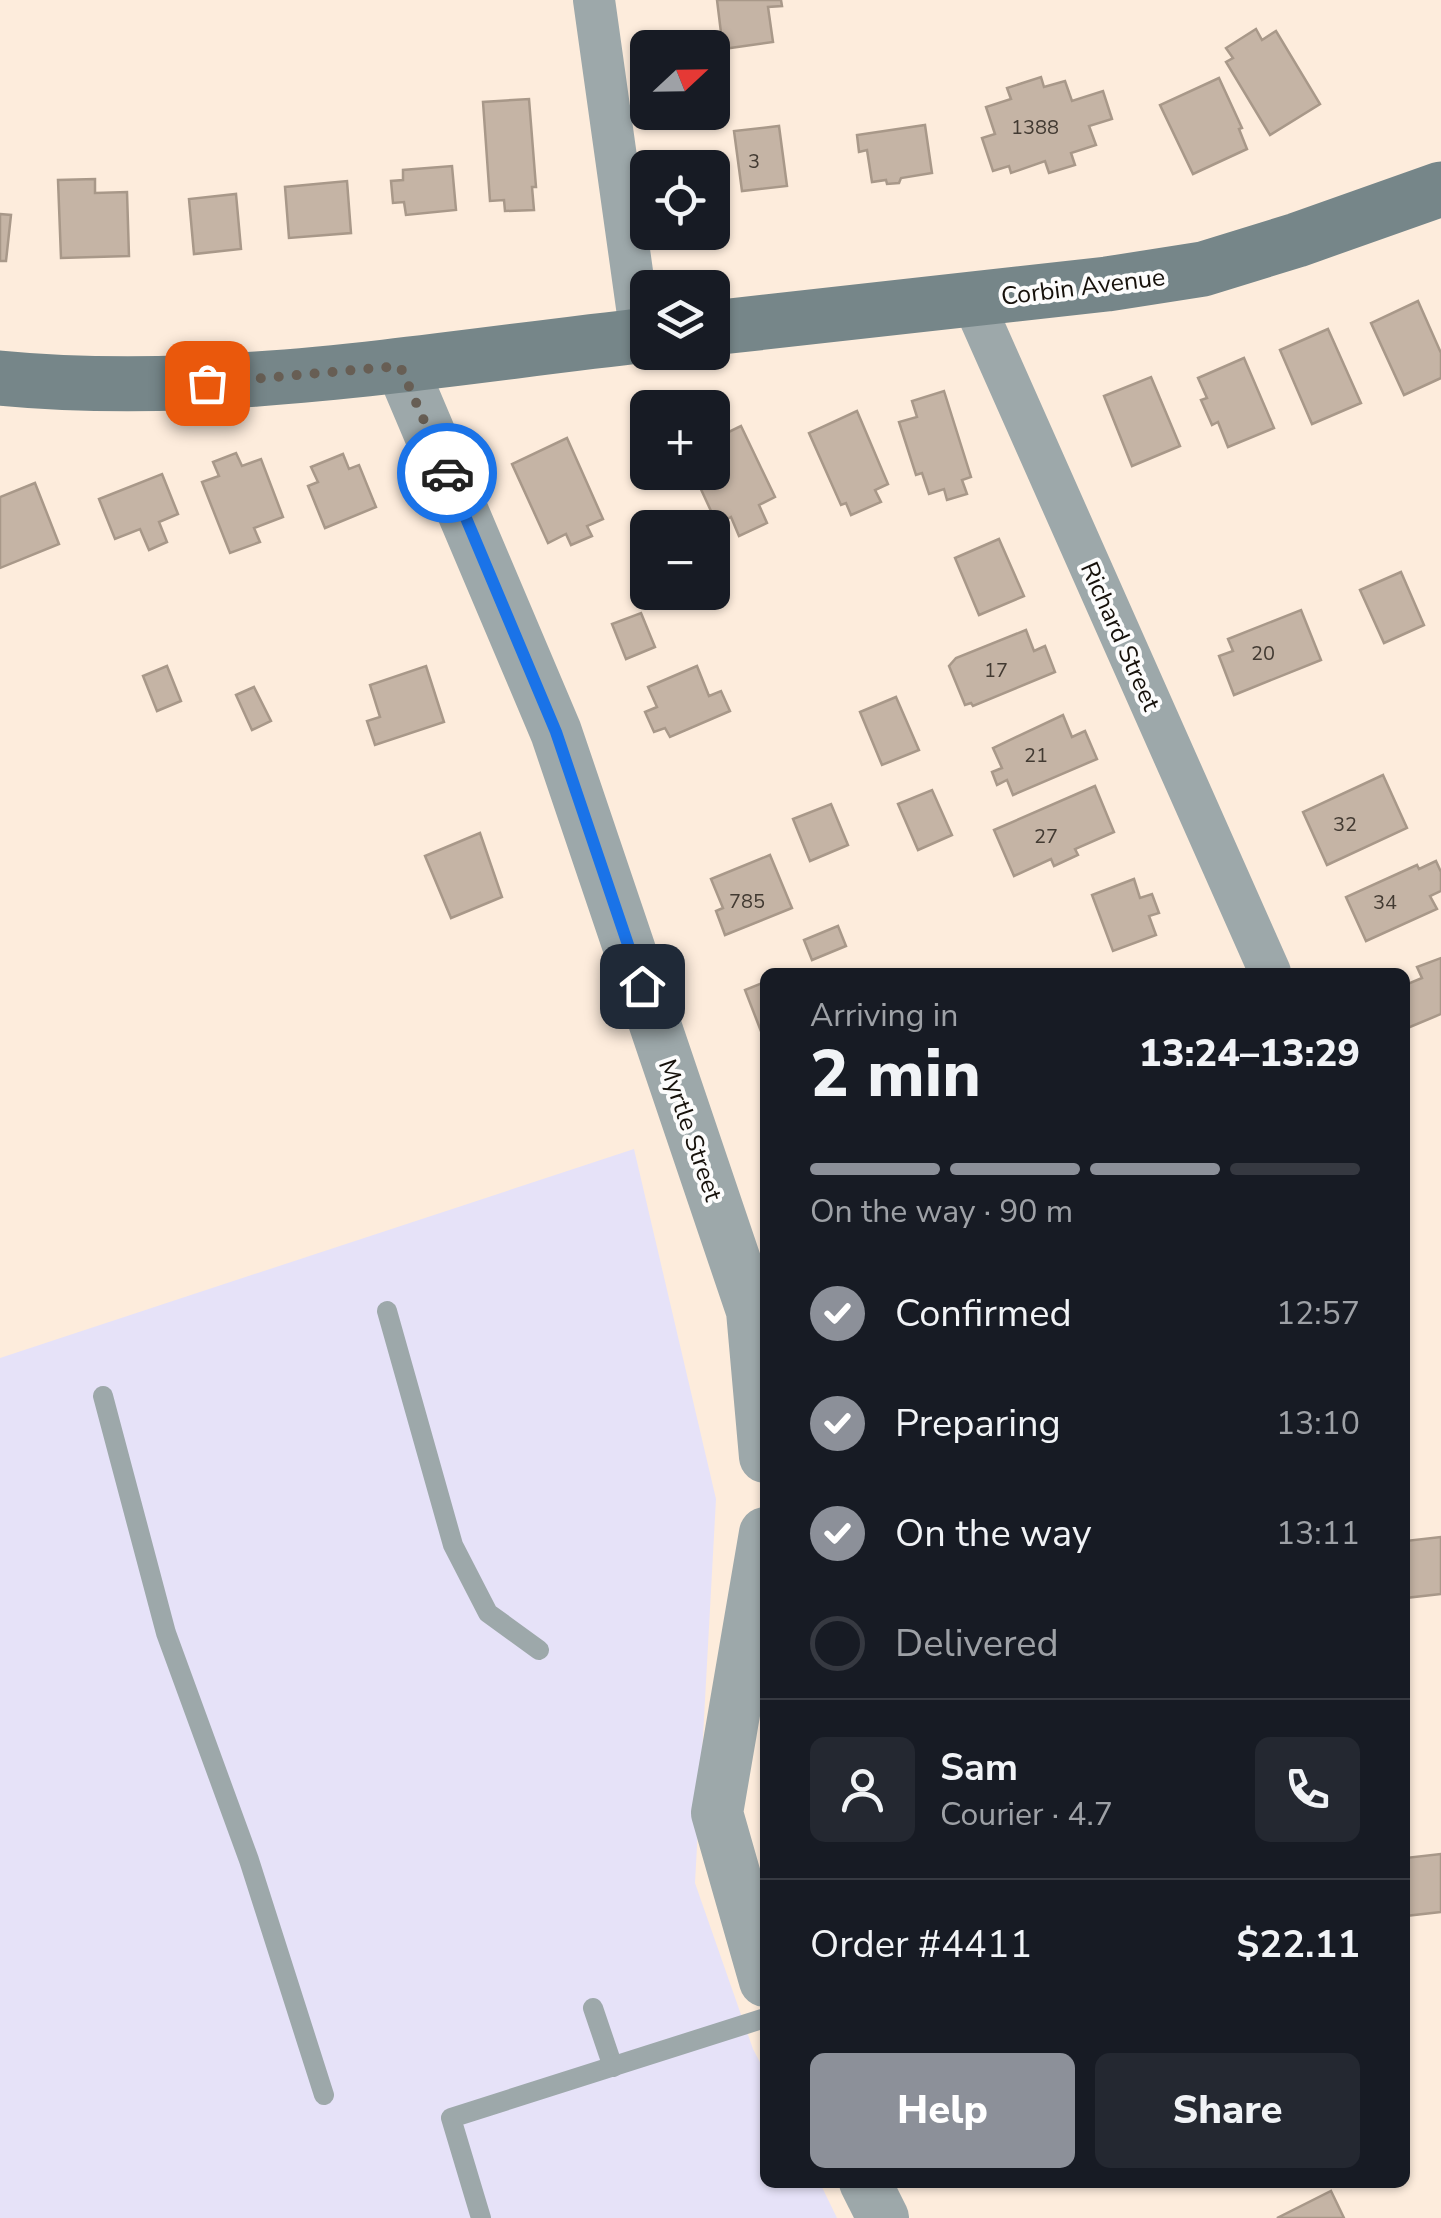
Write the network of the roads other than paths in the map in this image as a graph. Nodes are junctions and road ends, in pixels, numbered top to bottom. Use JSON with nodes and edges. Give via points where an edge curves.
{"nodes":[{"id":1,"x":594,"y":0,"type":"edge"},
{"id":2,"x":1441,"y":189,"type":"edge"},
{"id":3,"x":634,"y":270,"type":"edge"},
{"id":4,"x":972,"y":300,"type":"junction"},
{"id":5,"x":730,"y":326,"type":"edge"},
{"id":6,"x":630,"y":337,"type":"edge"},
{"id":7,"x":400,"y":366,"type":"junction"},
{"id":8,"x":0,"y":378,"type":"edge"},
{"id":9,"x":1268,"y":968,"type":"edge"},
{"id":10,"x":387,"y":1311,"type":"dead end"},
{"id":11,"x":103,"y":1396,"type":"dead end"},
{"id":12,"x":760,"y":1401,"type":"edge"},
{"id":13,"x":760,"y":1561,"type":"edge"},
{"id":14,"x":538,"y":1650,"type":"dead end"},
{"id":15,"x":760,"y":1964,"type":"edge"},
{"id":16,"x":594,"y":2008,"type":"dead end"},
{"id":17,"x":760,"y":2020,"type":"edge"},
{"id":18,"x":613,"y":2067,"type":"junction"},
{"id":19,"x":324,"y":2095,"type":"dead end"},
{"id":20,"x":868,"y":2188,"type":"edge"},
{"id":21,"x":481,"y":2218,"type":"edge"},
{"id":22,"x":883,"y":2218,"type":"edge"}],
"edges":[{"from":1,"to":3,"type":"street"},
{"from":2,"to":4,"type":"main road","name":"Corbin Avenue","via":[[1203,269]]},
{"from":4,"to":5,"type":"main road","name":"Corbin Avenue"},
{"from":4,"to":9,"type":"street","name":"Richard Street"},
{"from":6,"to":7,"type":"main road"},
{"from":7,"to":8,"type":"main road","via":[[176,385]]},
{"from":7,"to":12,"type":"street","name":"Myrtle Street","via":[[556,732],[752,1311]]},
{"from":10,"to":14,"type":"lane","via":[[453,1545],[488,1613]]},
{"from":11,"to":19,"type":"lane","via":[[166,1633],[249,1860]]},
{"from":13,"to":15,"type":"street","via":[[716,1812]]},
{"from":16,"to":18,"type":"lane"},
{"from":17,"to":18,"type":"lane"},
{"from":18,"to":21,"type":"lane","via":[[451,2118]]},
{"from":20,"to":22,"type":"street"}]}
